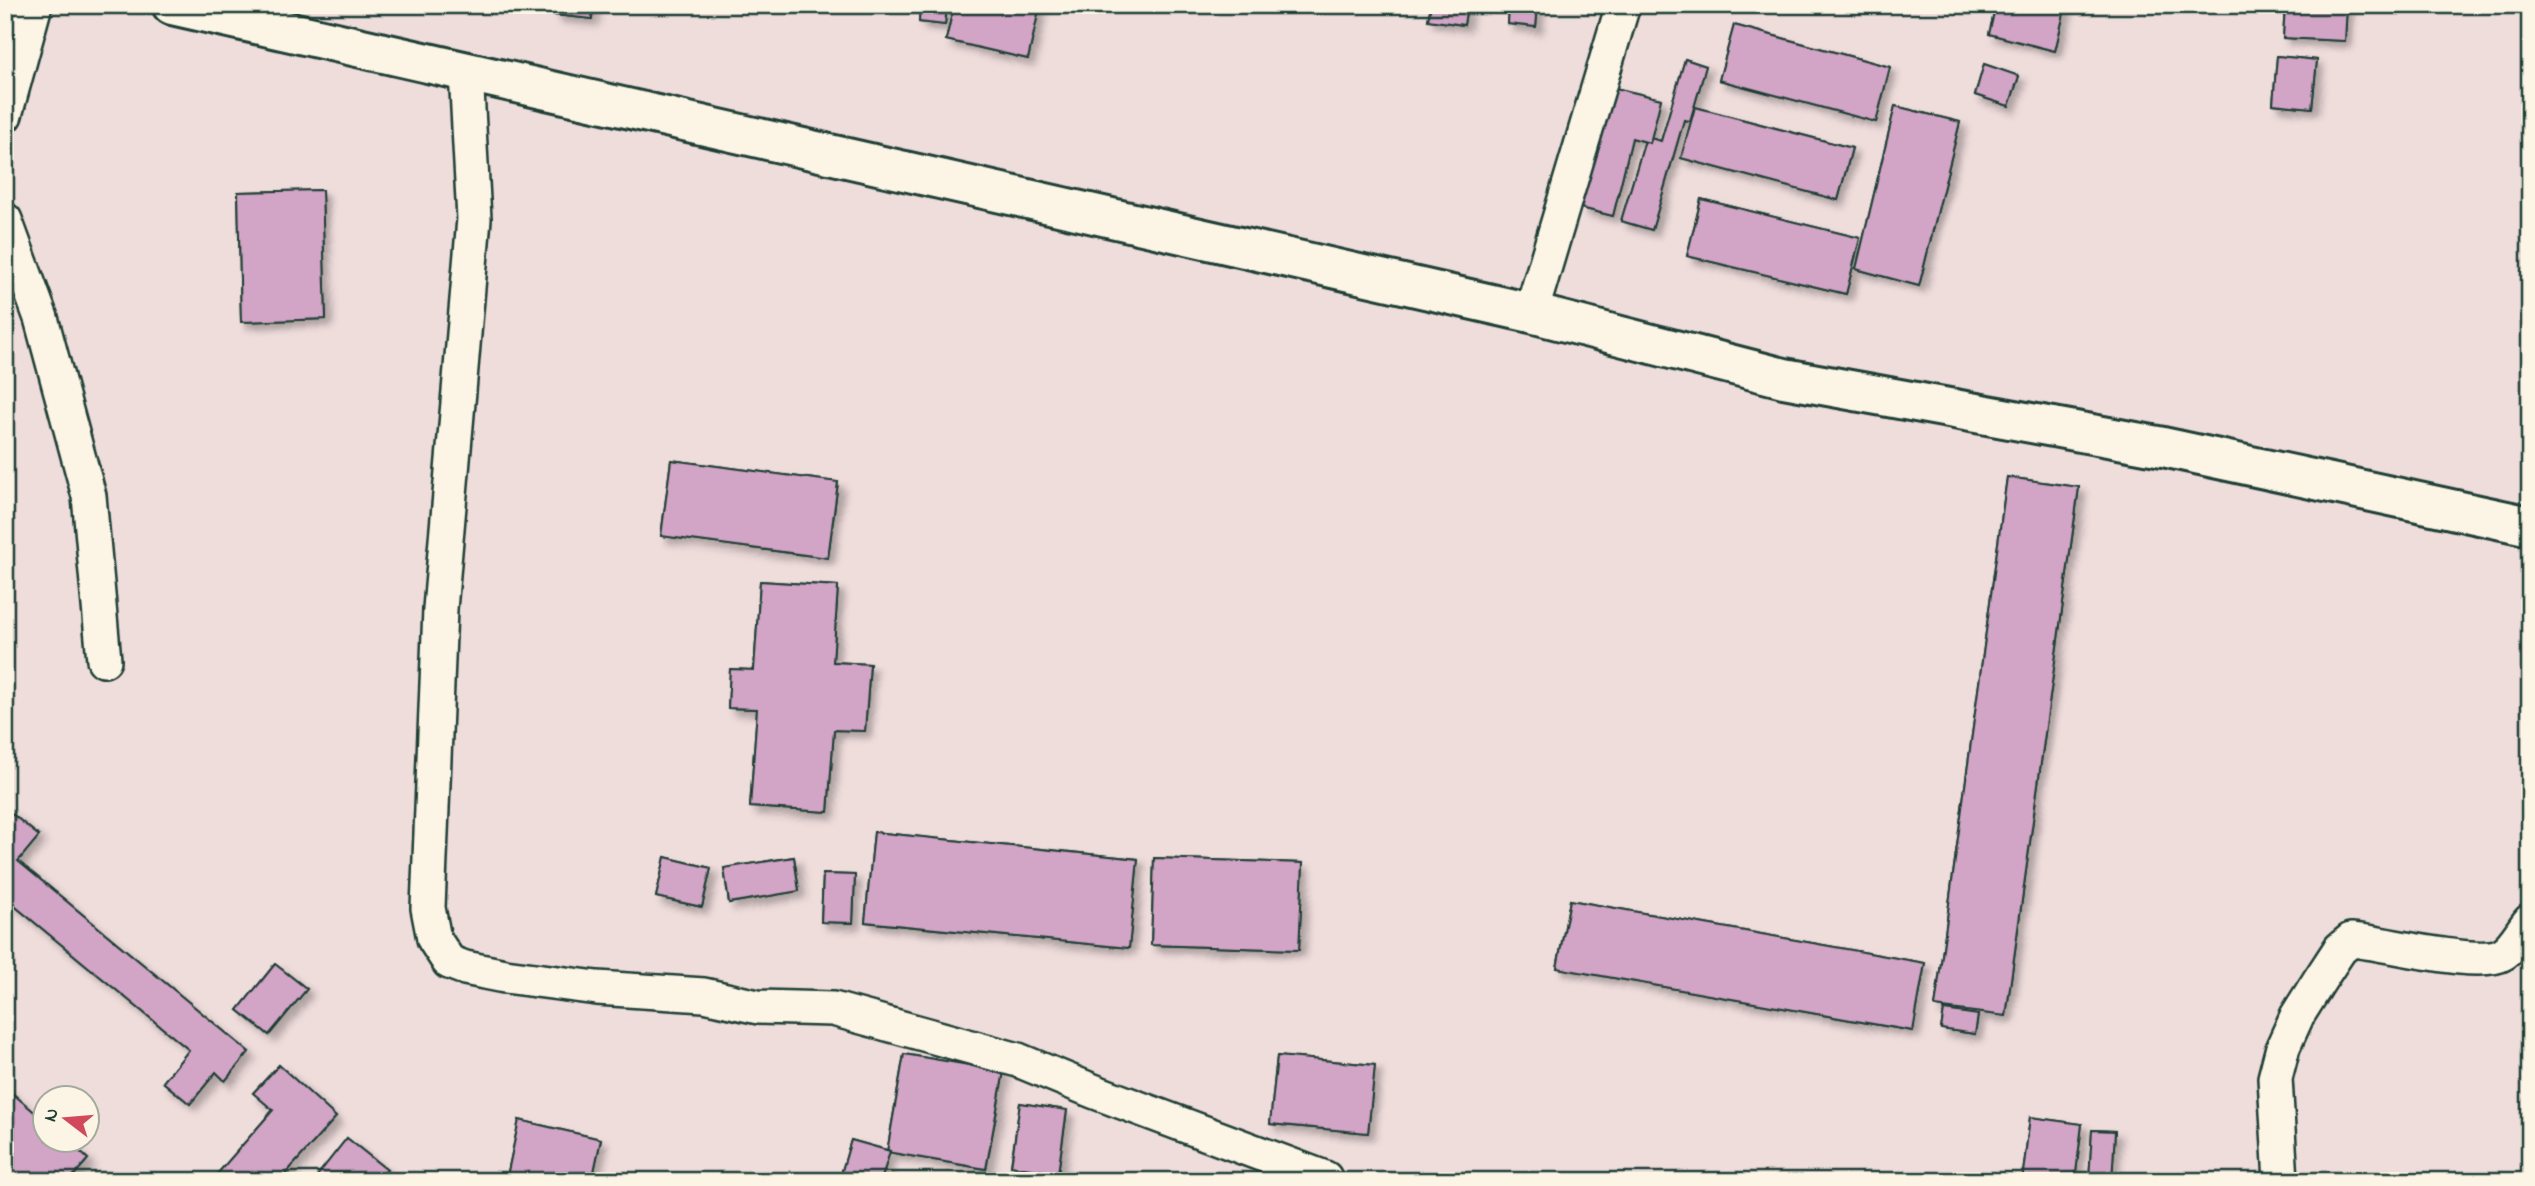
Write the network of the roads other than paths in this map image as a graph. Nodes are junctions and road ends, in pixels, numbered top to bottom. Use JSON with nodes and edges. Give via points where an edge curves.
{"nodes":[{"id":1,"x":35,"y":5,"type":"edge"},
{"id":2,"x":172,"y":5,"type":"edge"},
{"id":3,"x":1623,"y":5,"type":"edge"},
{"id":4,"x":466,"y":72,"type":"junction"},
{"id":5,"x":5,"y":115,"type":"edge"},
{"id":6,"x":5,"y":220,"type":"edge"},
{"id":7,"x":1531,"y":313,"type":"junction"},
{"id":8,"x":2530,"y":526,"type":"edge"},
{"id":9,"x":104,"y":660,"type":"dead end"},
{"id":10,"x":2530,"y":921,"type":"edge"},
{"id":11,"x":1325,"y":1178,"type":"dead end"},
{"id":12,"x":2281,"y":1181,"type":"edge"}],
"edges":[{"from":1,"to":5,"type":"street"},
{"from":2,"to":4,"type":"main road"},
{"from":3,"to":7,"type":"street"},
{"from":4,"to":7,"type":"main road"},
{"from":4,"to":11,"type":"street","via":[[474,219],[440,609],[428,908],[434,939],[449,961],[465,968],[597,988],[704,995],[758,1007],[833,1009],[1018,1060]]},
{"from":6,"to":9,"type":"street","via":[[41,318],[89,496]]},
{"from":7,"to":8,"type":"main road","via":[[1784,378],[2163,447]]},
{"from":10,"to":12,"type":"street","via":[[2501,955],[2465,958],[2351,940],[2340,949],[2283,1047],[2275,1079]]}]}
